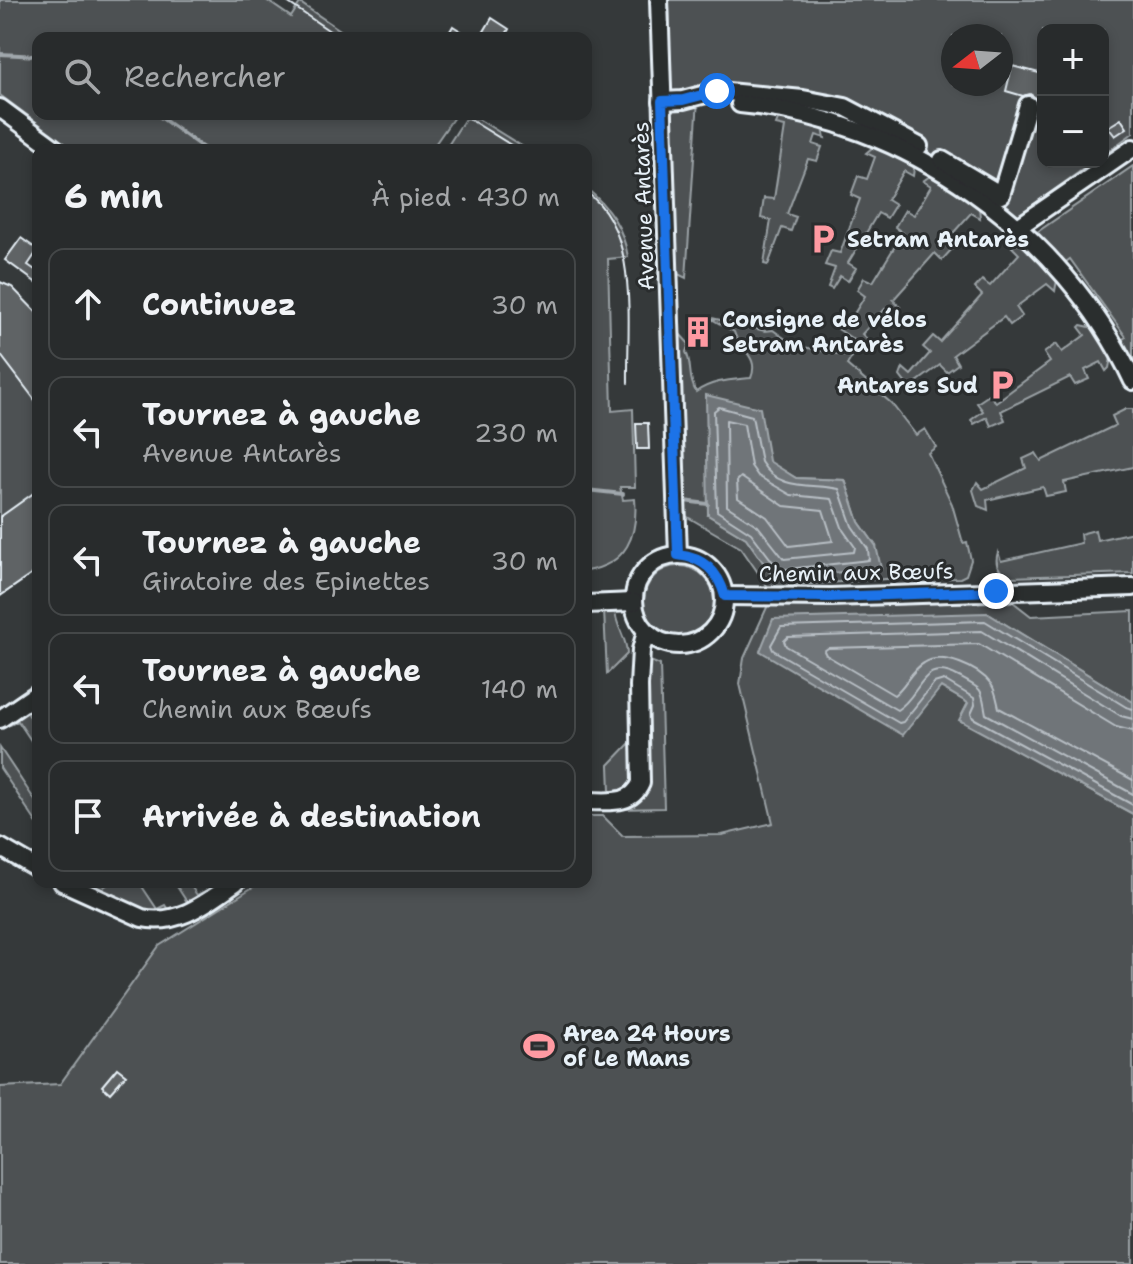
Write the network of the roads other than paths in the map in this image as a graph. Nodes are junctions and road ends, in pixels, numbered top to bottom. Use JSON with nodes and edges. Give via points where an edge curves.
{"nodes":[{"id":1,"x":659,"y":0,"type":"edge"},
{"id":2,"x":662,"y":101,"type":"junction"},
{"id":3,"x":740,"y":104,"type":"dead end"},
{"id":4,"x":1028,"y":105,"type":"dead end"},
{"id":5,"x":0,"y":108,"type":"edge"},
{"id":6,"x":49,"y":144,"type":"edge"},
{"id":7,"x":1133,"y":148,"type":"edge"},
{"id":8,"x":1018,"y":227,"type":"junction"},
{"id":9,"x":1133,"y":381,"type":"edge"},
{"id":10,"x":678,"y":555,"type":"junction"},
{"id":11,"x":1133,"y":587,"type":"edge"},
{"id":12,"x":725,"y":596,"type":"junction"},
{"id":13,"x":634,"y":602,"type":"junction"},
{"id":14,"x":592,"y":604,"type":"edge"},
{"id":15,"x":646,"y":631,"type":"junction"},
{"id":16,"x":32,"y":697,"type":"edge"},
{"id":17,"x":0,"y":719,"type":"edge"},
{"id":18,"x":592,"y":801,"type":"edge"},
{"id":19,"x":0,"y":847,"type":"edge"},
{"id":20,"x":32,"y":866,"type":"edge"},
{"id":21,"x":75,"y":888,"type":"edge"},
{"id":22,"x":226,"y":888,"type":"edge"}],
"edges":[{"from":1,"to":2,"type":"street","name":"Avenue Antarès"},
{"from":2,"to":4,"type":"street","via":[[717,91],[845,107],[1001,195]]},
{"from":2,"to":10,"type":"street","name":"Avenue Antarès"},
{"from":3,"to":8,"type":"street","via":[[825,120],[902,149]]},
{"from":5,"to":6,"type":"street"},
{"from":7,"to":8,"type":"street"},
{"from":8,"to":9,"type":"street","via":[[1089,306]]},
{"from":10,"to":12,"type":"street","via":[[692,556],[714,571]]},
{"from":10,"to":13,"type":"street","via":[[652,564],[642,575]]},
{"from":11,"to":12,"type":"street","name":"Chemin aux Bœufs"},
{"from":12,"to":15,"type":"street","via":[[719,623],[698,642],[670,645]]},
{"from":13,"to":14,"type":"street"},
{"from":13,"to":15,"type":"street"},
{"from":15,"to":18,"type":"street","via":[[639,686],[641,783],[623,801]]},
{"from":16,"to":17,"type":"street"},
{"from":19,"to":20,"type":"street"},
{"from":21,"to":22,"type":"street","via":[[155,921],[180,917]]}]}
